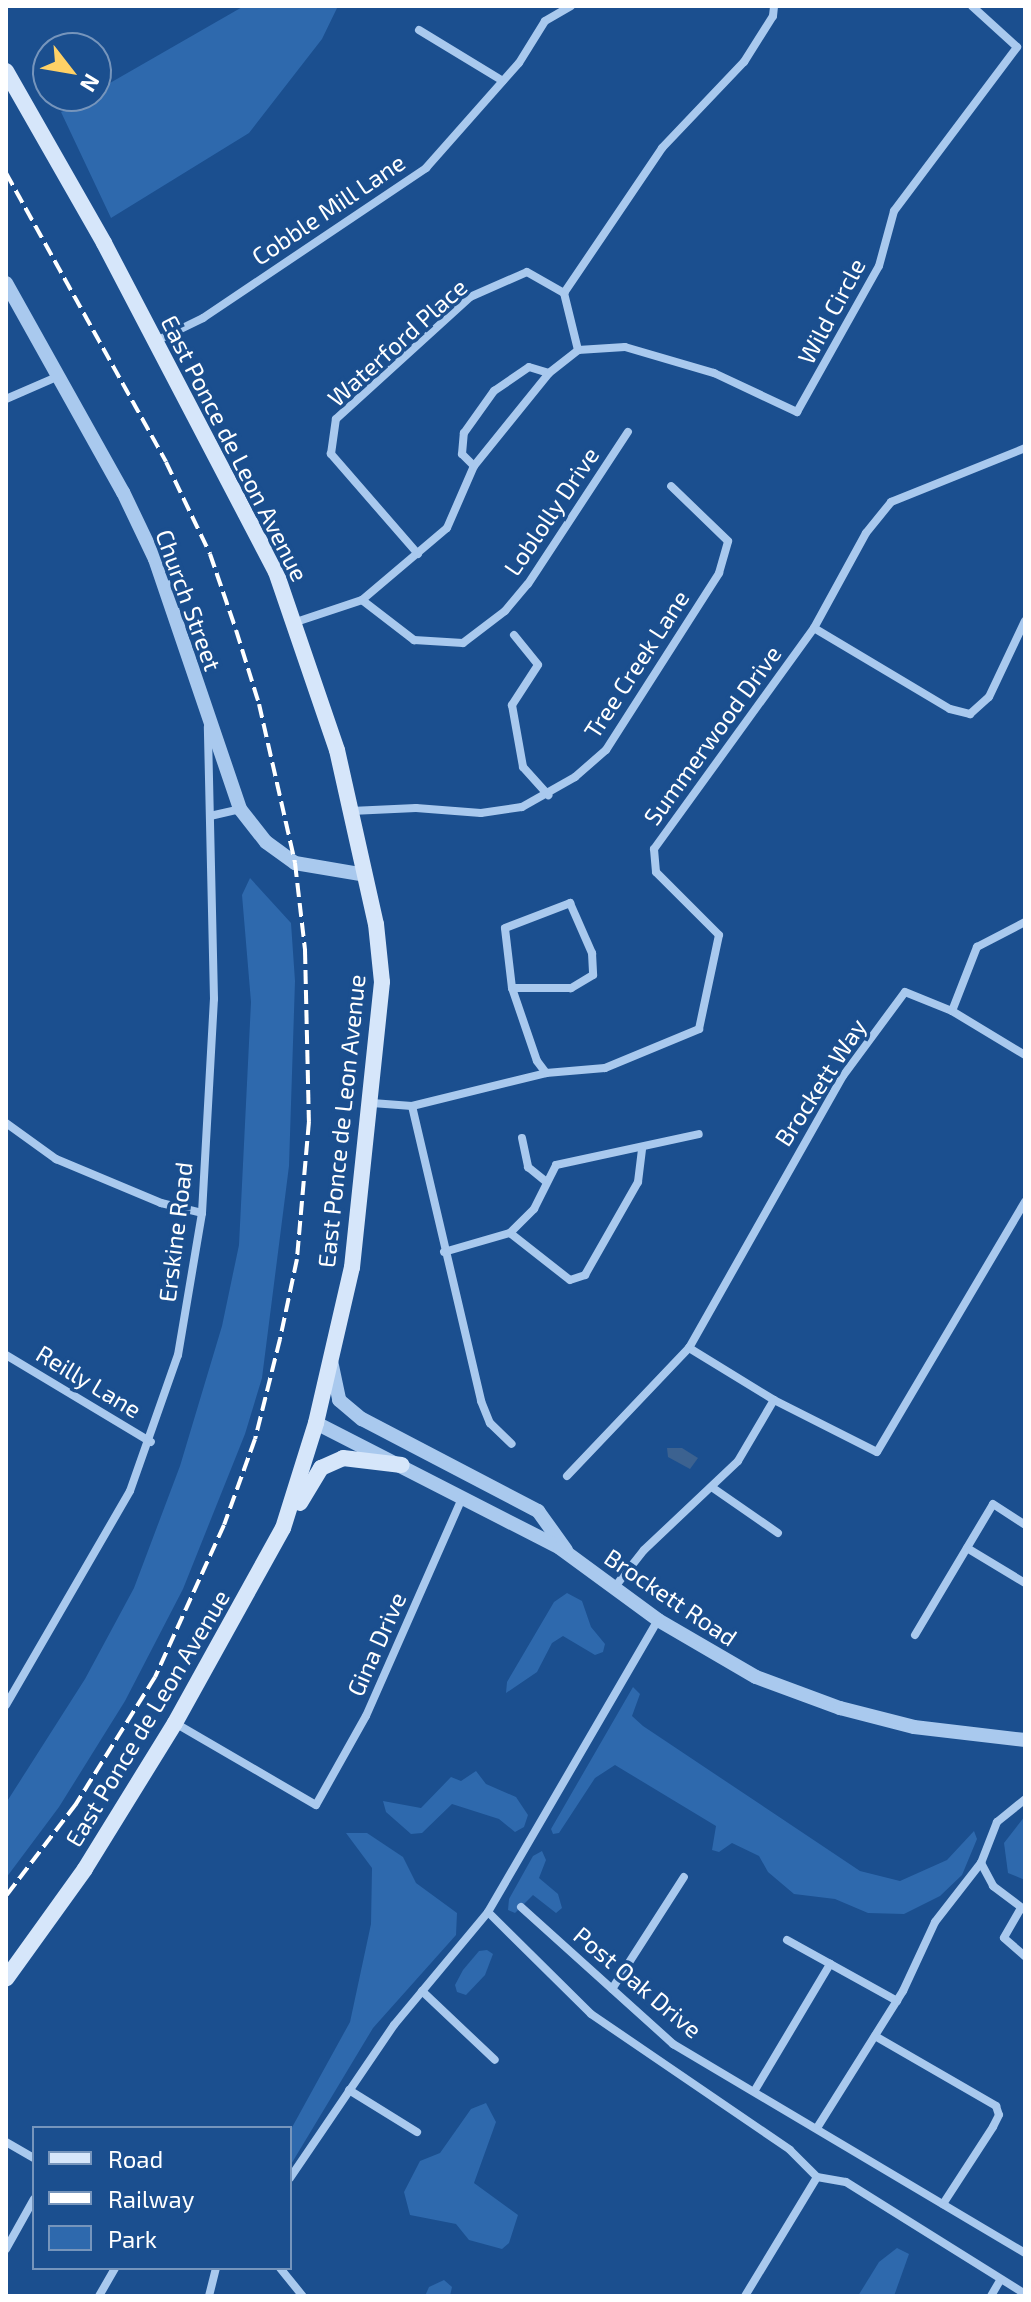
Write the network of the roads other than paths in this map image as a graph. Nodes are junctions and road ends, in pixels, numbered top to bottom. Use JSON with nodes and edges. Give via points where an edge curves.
{"nodes":[{"id":1,"x":571,"y":6,"type":"edge"},
{"id":2,"x":774,"y":6,"type":"edge"},
{"id":3,"x":972,"y":6,"type":"edge"},
{"id":4,"x":419,"y":30,"type":"dead end"},
{"id":5,"x":6,"y":71,"type":"edge"},
{"id":6,"x":503,"y":81,"type":"junction"},
{"id":7,"x":6,"y":283,"type":"edge"},
{"id":8,"x":564,"y":293,"type":"junction"},
{"id":9,"x":154,"y":342,"type":"junction"},
{"id":10,"x":578,"y":350,"type":"junction"},
{"id":11,"x":549,"y":373,"type":"junction"},
{"id":12,"x":60,"y":376,"type":"junction"},
{"id":13,"x":6,"y":399,"type":"edge"},
{"id":14,"x":628,"y":432,"type":"dead end"},
{"id":15,"x":1025,"y":448,"type":"edge"},
{"id":16,"x":474,"y":466,"type":"junction"},
{"id":17,"x":671,"y":486,"type":"dead end"},
{"id":18,"x":418,"y":554,"type":"junction"},
{"id":19,"x":362,"y":600,"type":"junction"},
{"id":20,"x":1025,"y":621,"type":"edge"},
{"id":21,"x":296,"y":622,"type":"junction"},
{"id":22,"x":814,"y":628,"type":"junction"},
{"id":23,"x":514,"y":635,"type":"dead end"},
{"id":24,"x":208,"y":722,"type":"junction"},
{"id":25,"x":548,"y":795,"type":"junction"},
{"id":26,"x":240,"y":809,"type":"junction"},
{"id":27,"x":351,"y":811,"type":"junction"},
{"id":28,"x":210,"y":816,"type":"junction"},
{"id":29,"x":365,"y":875,"type":"junction"},
{"id":30,"x":1025,"y":922,"type":"edge"},
{"id":31,"x":512,"y":988,"type":"junction"},
{"id":32,"x":952,"y":1011,"type":"junction"},
{"id":33,"x":1025,"y":1055,"type":"edge"},
{"id":34,"x":546,"y":1073,"type":"junction"},
{"id":35,"x":372,"y":1103,"type":"junction"},
{"id":36,"x":412,"y":1106,"type":"junction"},
{"id":37,"x":6,"y":1123,"type":"edge"},
{"id":38,"x":699,"y":1134,"type":"dead end"},
{"id":39,"x":522,"y":1138,"type":"dead end"},
{"id":40,"x":642,"y":1149,"type":"junction"},
{"id":41,"x":545,"y":1181,"type":"junction"},
{"id":42,"x":1025,"y":1202,"type":"edge"},
{"id":43,"x":202,"y":1213,"type":"junction"},
{"id":44,"x":510,"y":1233,"type":"junction"},
{"id":45,"x":444,"y":1252,"type":"junction"},
{"id":46,"x":689,"y":1348,"type":"junction"},
{"id":47,"x":6,"y":1355,"type":"edge"},
{"id":48,"x":331,"y":1359,"type":"junction"},
{"id":49,"x":774,"y":1400,"type":"junction"},
{"id":50,"x":316,"y":1423,"type":"junction"},
{"id":51,"x":151,"y":1442,"type":"junction"},
{"id":52,"x":512,"y":1444,"type":"dead end"},
{"id":53,"x":402,"y":1465,"type":"junction"},
{"id":54,"x":567,"y":1476,"type":"dead end"},
{"id":55,"x":713,"y":1488,"type":"junction"},
{"id":56,"x":463,"y":1495,"type":"junction"},
{"id":57,"x":1025,"y":1525,"type":"edge"},
{"id":58,"x":283,"y":1528,"type":"junction"},
{"id":59,"x":778,"y":1533,"type":"dead end"},
{"id":60,"x":967,"y":1548,"type":"junction"},
{"id":61,"x":571,"y":1556,"type":"junction"},
{"id":62,"x":1025,"y":1583,"type":"edge"},
{"id":63,"x":614,"y":1588,"type":"junction"},
{"id":64,"x":658,"y":1620,"type":"junction"},
{"id":65,"x":915,"y":1635,"type":"dead end"},
{"id":66,"x":6,"y":1705,"type":"edge"},
{"id":67,"x":175,"y":1723,"type":"junction"},
{"id":68,"x":1025,"y":1740,"type":"edge"},
{"id":69,"x":1025,"y":1799,"type":"edge"},
{"id":70,"x":981,"y":1863,"type":"junction"},
{"id":71,"x":684,"y":1877,"type":"dead end"},
{"id":72,"x":521,"y":1907,"type":"dead end"},
{"id":73,"x":1023,"y":1909,"type":"edge"},
{"id":74,"x":488,"y":1912,"type":"junction"},
{"id":75,"x":787,"y":1940,"type":"dead end"},
{"id":76,"x":1025,"y":1956,"type":"edge"},
{"id":77,"x":830,"y":1964,"type":"junction"},
{"id":78,"x":6,"y":1979,"type":"edge"},
{"id":79,"x":612,"y":1989,"type":"junction"},
{"id":80,"x":422,"y":1991,"type":"junction"},
{"id":81,"x":897,"y":2001,"type":"junction"},
{"id":82,"x":875,"y":2036,"type":"junction"},
{"id":83,"x":495,"y":2060,"type":"dead end"},
{"id":84,"x":349,"y":2090,"type":"junction"},
{"id":85,"x":755,"y":2090,"type":"junction"},
{"id":86,"x":817,"y":2128,"type":"junction"},
{"id":87,"x":417,"y":2132,"type":"dead end"},
{"id":88,"x":6,"y":2142,"type":"edge"},
{"id":89,"x":32,"y":2157,"type":"edge"},
{"id":90,"x":292,"y":2175,"type":"edge"},
{"id":91,"x":817,"y":2177,"type":"junction"},
{"id":92,"x":32,"y":2203,"type":"edge"},
{"id":93,"x":943,"y":2204,"type":"junction"},
{"id":94,"x":6,"y":2249,"type":"edge"},
{"id":95,"x":1025,"y":2253,"type":"edge"},
{"id":96,"x":114,"y":2270,"type":"edge"},
{"id":97,"x":216,"y":2270,"type":"edge"},
{"id":98,"x":282,"y":2270,"type":"edge"},
{"id":99,"x":999,"y":2282,"type":"junction"},
{"id":100,"x":1025,"y":2294,"type":"edge"},
{"id":101,"x":99,"y":2296,"type":"edge"},
{"id":102,"x":209,"y":2296,"type":"edge"},
{"id":103,"x":303,"y":2296,"type":"edge"},
{"id":104,"x":745,"y":2296,"type":"edge"},
{"id":105,"x":991,"y":2296,"type":"edge"}],
"edges":[{"from":1,"to":6,"type":"street","name":"Cobble Mill Lane","via":[[545,21]]},
{"from":2,"to":8,"type":"street","via":[[755,44],[662,148]]},
{"from":3,"to":10,"type":"street","name":"Wild Circle","via":[[1017,47],[894,211],[879,266],[797,412],[714,373],[625,347]]},
{"from":4,"to":6,"type":"street"},
{"from":5,"to":9,"type":"main road","name":"East Ponce de Leon Avenue"},
{"from":6,"to":9,"type":"street","name":"Cobble Mill Lane","via":[[426,168],[203,318]]},
{"from":7,"to":12,"type":"street","name":"Church Street"},
{"from":8,"to":10,"type":"street"},
{"from":8,"to":18,"type":"street","name":"Waterford Place","via":[[527,272],[470,297],[336,419],[331,454]]},
{"from":9,"to":21,"type":"main road","name":"East Ponce de Leon Avenue","via":[[236,494]]},
{"from":10,"to":11,"type":"street"},
{"from":11,"to":16,"type":"street"},
{"from":11,"to":16,"type":"street","via":[[529,367],[494,391],[464,433],[462,454]]},
{"from":12,"to":13,"type":"street"},
{"from":12,"to":24,"type":"street","name":"Church Street","via":[[155,559]]},
{"from":14,"to":19,"type":"street","name":"Loblolly Drive","via":[[505,611],[463,643],[414,640]]},
{"from":15,"to":22,"type":"street","name":"Summerwood Drive","via":[[891,502],[866,533]]},
{"from":16,"to":18,"type":"street","via":[[447,528]]},
{"from":17,"to":25,"type":"street","name":"Tree Creek Lane","via":[[728,541],[719,573],[606,750]]},
{"from":18,"to":19,"type":"street"},
{"from":19,"to":21,"type":"street"},
{"from":20,"to":22,"type":"street","via":[[989,697],[970,714],[950,709]]},
{"from":21,"to":27,"type":"main road","name":"East Ponce de Leon Avenue"},
{"from":22,"to":34,"type":"street","name":"Summerwood Drive","via":[[654,849],[656,872],[719,935],[699,1029],[605,1068]]},
{"from":23,"to":25,"type":"street","via":[[538,665],[512,705],[523,767]]},
{"from":24,"to":26,"type":"street","name":"Church Street"},
{"from":24,"to":28,"type":"street","name":"Erskine Road"},
{"from":25,"to":27,"type":"street","name":"Tree Creek Lane","via":[[522,807],[481,813]]},
{"from":26,"to":28,"type":"street"},
{"from":26,"to":29,"type":"street","name":"Church Street","via":[[266,842],[295,863]]},
{"from":27,"to":29,"type":"main road","name":"East Ponce de Leon Avenue"},
{"from":28,"to":43,"type":"street","name":"Erskine Road","via":[[214,999]]},
{"from":29,"to":35,"type":"main road","name":"East Ponce de Leon Avenue","via":[[382,982]]},
{"from":30,"to":32,"type":"street","via":[[977,947]]},
{"from":31,"to":31,"type":"street","via":[[505,928],[570,903],[592,953],[593,975],[571,988]]},
{"from":31,"to":34,"type":"street"},
{"from":32,"to":33,"type":"street"},
{"from":32,"to":46,"type":"street","name":"Brockett Way","via":[[905,992],[843,1076]]},
{"from":34,"to":36,"type":"street","name":"Summerwood Drive"},
{"from":35,"to":36,"type":"street","name":"Summerwood Drive"},
{"from":35,"to":48,"type":"main road","name":"East Ponce de Leon Avenue","via":[[352,1267]]},
{"from":36,"to":45,"type":"street"},
{"from":37,"to":43,"type":"street","via":[[56,1159],[161,1203]]},
{"from":38,"to":40,"type":"street"},
{"from":39,"to":41,"type":"street","via":[[528,1167]]},
{"from":40,"to":41,"type":"street","via":[[556,1165]]},
{"from":40,"to":44,"type":"street","via":[[638,1182],[585,1275],[570,1280]]},
{"from":41,"to":44,"type":"street","via":[[534,1209]]},
{"from":42,"to":49,"type":"street","via":[[877,1452]]},
{"from":43,"to":51,"type":"street","name":"Erskine Road","via":[[178,1355]]},
{"from":44,"to":45,"type":"street"},
{"from":45,"to":52,"type":"street","via":[[481,1401],[490,1423]]},
{"from":46,"to":49,"type":"street"},
{"from":46,"to":54,"type":"street","name":"Brockett Way"},
{"from":47,"to":51,"type":"street","name":"Reilly Lane"},
{"from":48,"to":50,"type":"main road","name":"East Ponce de Leon Avenue"},
{"from":48,"to":61,"type":"street","via":[[339,1400],[362,1419],[538,1511]]},
{"from":49,"to":55,"type":"street","via":[[738,1461]]},
{"from":50,"to":53,"type":"street","name":"Brockett Road"},
{"from":50,"to":58,"type":"main road","name":"East Ponce de Leon Avenue"},
{"from":51,"to":66,"type":"street","name":"Erskine Road","via":[[123,1505]]},
{"from":53,"to":56,"type":"street","name":"Brockett Road"},
{"from":53,"to":58,"type":"main road","via":[[343,1458],[321,1468]]},
{"from":55,"to":59,"type":"street"},
{"from":55,"to":63,"type":"street","via":[[644,1550]]},
{"from":56,"to":61,"type":"street","name":"Brockett Road"},
{"from":56,"to":67,"type":"street","name":"Gina Drive","via":[[372,1704],[316,1805]]},
{"from":57,"to":60,"type":"street","via":[[993,1504]]},
{"from":58,"to":67,"type":"main road","name":"East Ponce de Leon Avenue"},
{"from":60,"to":62,"type":"street"},
{"from":60,"to":65,"type":"street"},
{"from":61,"to":63,"type":"street","name":"Brockett Road"},
{"from":63,"to":64,"type":"street","name":"Brockett Road"},
{"from":64,"to":68,"type":"street","name":"Brockett Road","via":[[756,1677],[829,1705],[914,1727]]},
{"from":64,"to":74,"type":"street"},
{"from":67,"to":78,"type":"main road","name":"East Ponce de Leon Avenue","via":[[85,1869]]},
{"from":69,"to":70,"type":"street","via":[[997,1822]]},
{"from":70,"to":73,"type":"street","via":[[993,1886]]},
{"from":70,"to":81,"type":"street","via":[[935,1922]]},
{"from":71,"to":79,"type":"street"},
{"from":72,"to":79,"type":"street","name":"Post Oak Drive"},
{"from":73,"to":76,"type":"street","via":[[1004,1938]]},
{"from":74,"to":80,"type":"street"},
{"from":74,"to":91,"type":"street","via":[[591,2014],[790,2150]]},
{"from":75,"to":77,"type":"street"},
{"from":77,"to":81,"type":"street"},
{"from":77,"to":85,"type":"street"},
{"from":79,"to":85,"type":"street","name":"Post Oak Drive","via":[[673,2044]]},
{"from":80,"to":83,"type":"street"},
{"from":80,"to":84,"type":"street"},
{"from":81,"to":82,"type":"street"},
{"from":82,"to":86,"type":"street"},
{"from":82,"to":93,"type":"street","via":[[996,2106],[999,2115],[993,2127]]},
{"from":84,"to":87,"type":"street"},
{"from":84,"to":90,"type":"street"},
{"from":85,"to":86,"type":"street","name":"Post Oak Drive"},
{"from":86,"to":93,"type":"street","name":"Post Oak Drive"},
{"from":88,"to":89,"type":"street"},
{"from":91,"to":99,"type":"street","via":[[846,2182]]},
{"from":91,"to":104,"type":"street"},
{"from":92,"to":94,"type":"street"},
{"from":93,"to":95,"type":"street","name":"Post Oak Drive"},
{"from":96,"to":101,"type":"street"},
{"from":97,"to":102,"type":"street"},
{"from":98,"to":103,"type":"street"},
{"from":99,"to":100,"type":"street"},
{"from":99,"to":105,"type":"street"}]}
